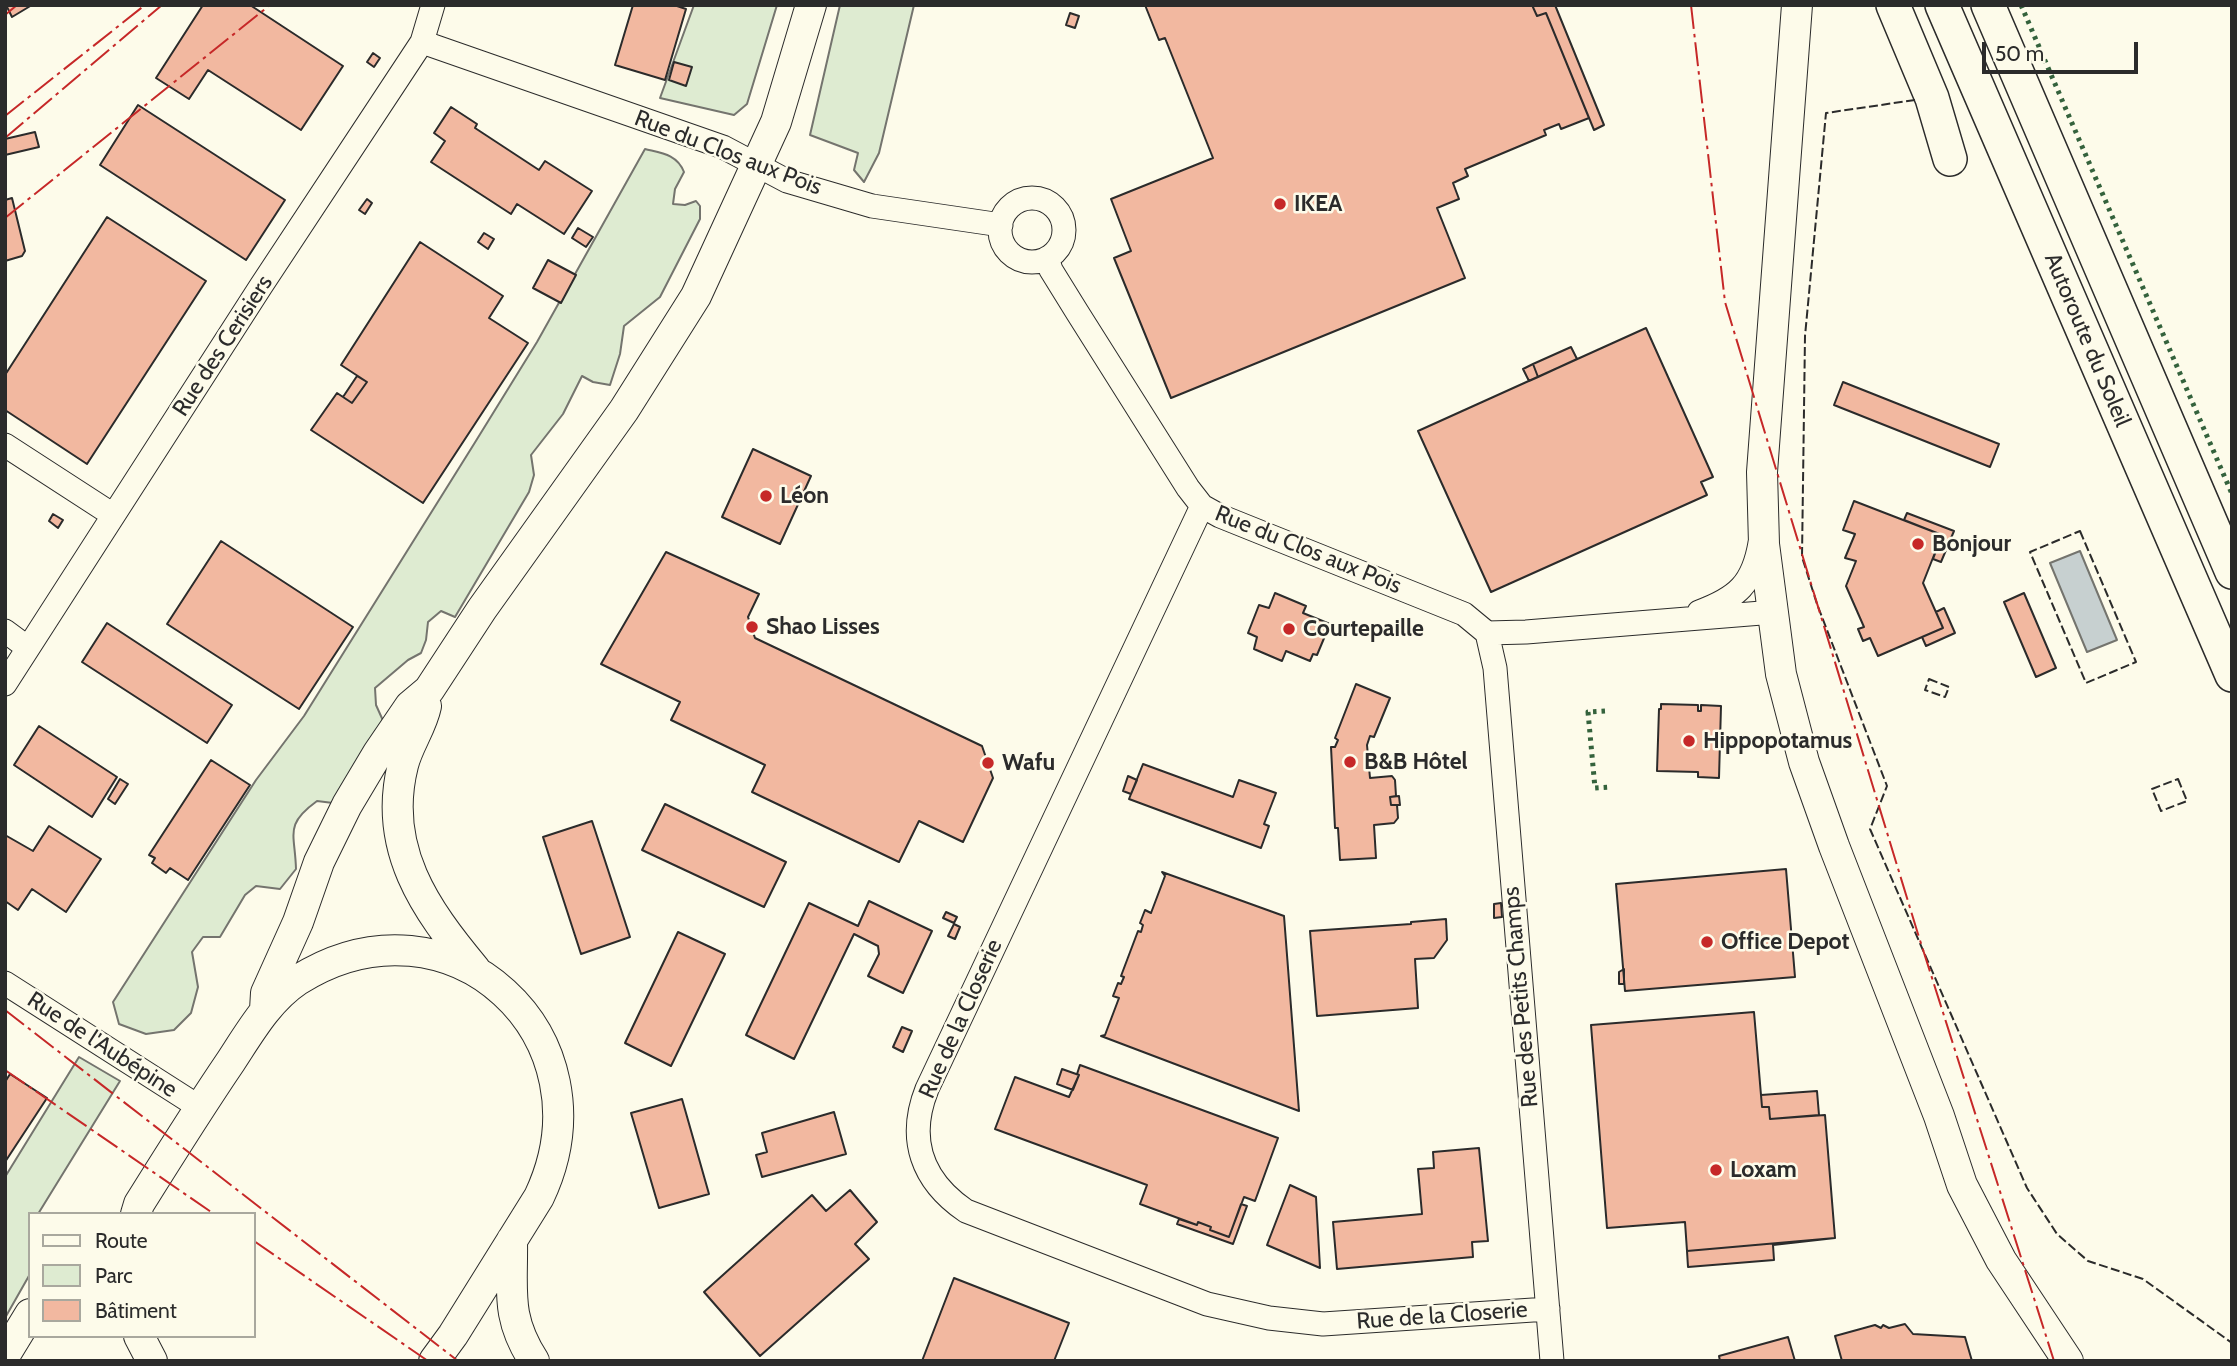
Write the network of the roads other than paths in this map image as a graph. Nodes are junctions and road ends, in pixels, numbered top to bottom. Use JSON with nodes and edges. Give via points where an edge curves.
{"nodes":[{"id":1,"x":433,"y":5,"type":"edge"},
{"id":2,"x":811,"y":5,"type":"edge"},
{"id":3,"x":1797,"y":5,"type":"edge"},
{"id":4,"x":1893,"y":5,"type":"edge"},
{"id":5,"x":1942,"y":5,"type":"edge"},
{"id":6,"x":1988,"y":5,"type":"edge"},
{"id":7,"x":422,"y":42,"type":"junction"},
{"id":8,"x":1950,"y":159,"type":"dead end"},
{"id":9,"x":757,"y":165,"type":"junction"},
{"id":10,"x":1001,"y":225,"type":"junction"},
{"id":11,"x":1047,"y":258,"type":"junction"},
{"id":12,"x":5,"y":445,"type":"edge"},
{"id":13,"x":1202,"y":506,"type":"junction"},
{"id":14,"x":113,"y":515,"type":"junction"},
{"id":15,"x":1763,"y":527,"type":"junction"},
{"id":16,"x":2232,"y":572,"type":"edge"},
{"id":17,"x":1774,"y":612,"type":"junction"},
{"id":18,"x":1681,"y":619,"type":"junction"},
{"id":19,"x":5,"y":631,"type":"edge"},
{"id":20,"x":1487,"y":633,"type":"junction"},
{"id":21,"x":28,"y":648,"type":"junction"},
{"id":22,"x":2232,"y":676,"type":"edge"},
{"id":23,"x":5,"y":684,"type":"edge"},
{"id":24,"x":429,"y":690,"type":"junction"},
{"id":25,"x":480,"y":974,"type":"junction"},
{"id":26,"x":5,"y":983,"type":"edge"},
{"id":27,"x":265,"y":1010,"type":"junction"},
{"id":28,"x":199,"y":1107,"type":"junction"},
{"id":29,"x":133,"y":1210,"type":"edge"},
{"id":30,"x":512,"y":1239,"type":"junction"},
{"id":31,"x":1548,"y":1310,"type":"junction"},
{"id":32,"x":28,"y":1317,"type":"edge"},
{"id":33,"x":140,"y":1338,"type":"edge"},
{"id":34,"x":5,"y":1355,"type":"edge"},
{"id":35,"x":152,"y":1361,"type":"edge"},
{"id":36,"x":434,"y":1361,"type":"edge"},
{"id":37,"x":534,"y":1361,"type":"edge"},
{"id":38,"x":1552,"y":1361,"type":"edge"},
{"id":39,"x":2068,"y":1361,"type":"edge"}],
"edges":[{"from":1,"to":7,"type":"street","name":"Rue des Cerisiers"},
{"from":2,"to":9,"type":"main road","via":[[776,122]]},
{"from":3,"to":15,"type":"main road","via":[[1762,472]]},
{"from":4,"to":8,"type":"highway","via":[[1932,98]]},
{"from":5,"to":22,"type":"highway","name":"Autoroute du Soleil"},
{"from":6,"to":16,"type":"highway","name":"Autoroute du Soleil"},
{"from":7,"to":9,"type":"street","name":"Rue du Clos aux Pois","via":[[723,146]]},
{"from":7,"to":14,"type":"street","name":"Rue des Cerisiers"},
{"from":9,"to":10,"type":"street","name":"Rue du Clos aux Pois","via":[[787,181],[872,206]]},
{"from":9,"to":24,"type":"main road","via":[[696,296],[639,387]]},
{"from":10,"to":11,"type":"street","via":[[1010,252],[1027,261]]},
{"from":10,"to":11,"type":"street","via":[[1018,201],[1048,202],[1061,216],[1064,235]]},
{"from":11,"to":13,"type":"street","name":"Rue du Clos aux Pois"},
{"from":12,"to":14,"type":"street"},
{"from":13,"to":20,"type":"street","name":"Rue du Clos aux Pois","via":[[1464,614]]},
{"from":13,"to":31,"type":"street","name":"Rue de la Closerie","via":[[927,1089],[918,1133],[925,1165],[940,1189],[966,1211],[1229,1310],[1323,1324]]},
{"from":14,"to":21,"type":"street","name":"Rue des Cerisiers"},
{"from":15,"to":17,"type":"main road"},
{"from":15,"to":18,"type":"street","via":[[1756,568],[1738,592]]},
{"from":17,"to":18,"type":"street"},
{"from":17,"to":39,"type":"main road","via":[[1781,674],[1804,762],[1962,1185],[2001,1259]]},
{"from":18,"to":20,"type":"street"},
{"from":19,"to":21,"type":"street"},
{"from":20,"to":31,"type":"street","name":"Rue des Petits Champs","via":[[1494,668]]},
{"from":21,"to":23,"type":"street","name":"Rue des Cerisiers"},
{"from":24,"to":25,"type":"main road","via":[[403,767],[400,831],[407,865],[421,897]]},
{"from":24,"to":27,"type":"main road","via":[[410,706],[333,830],[267,993]]},
{"from":25,"to":27,"type":"main road","via":[[415,951],[362,953],[297,981]]},
{"from":25,"to":30,"type":"main road","via":[[528,1021],[545,1049],[556,1087],[555,1155],[539,1197]]},
{"from":26,"to":28,"type":"street","name":"Rue de l'Aubépine"},
{"from":27,"to":28,"type":"main road"},
{"from":28,"to":29,"type":"main road"},
{"from":30,"to":36,"type":"main road"},
{"from":30,"to":37,"type":"main road","via":[[510,1282],[515,1324]]},
{"from":31,"to":38,"type":"street","name":"Rue des Petits Champs"},
{"from":32,"to":34,"type":"main road"},
{"from":33,"to":35,"type":"main road"}]}
